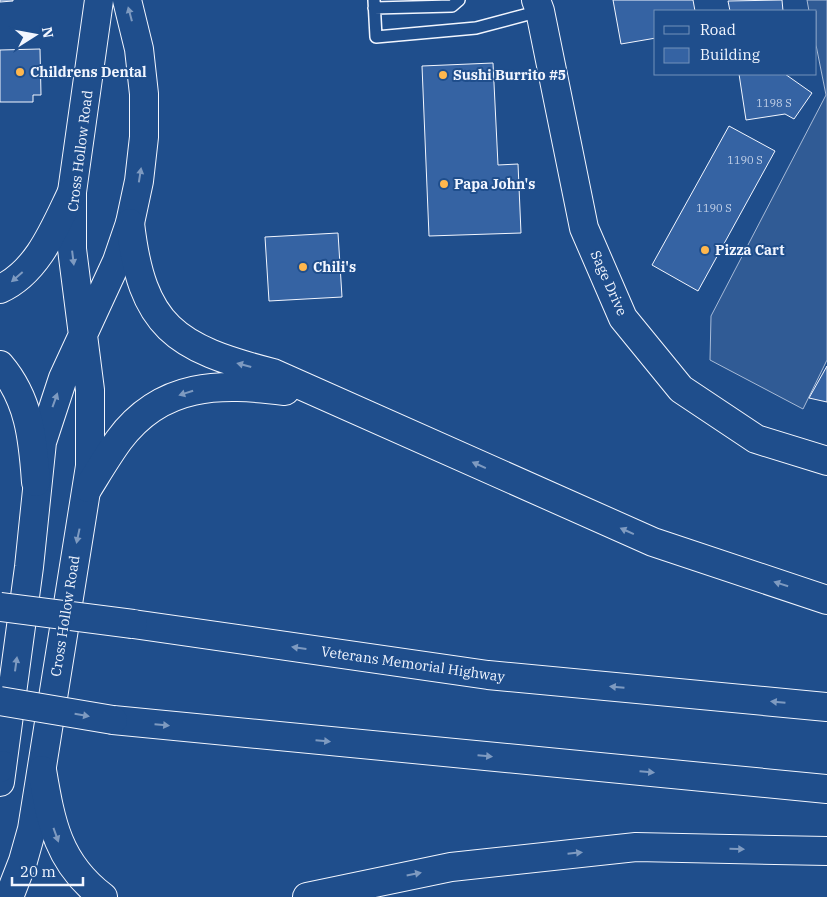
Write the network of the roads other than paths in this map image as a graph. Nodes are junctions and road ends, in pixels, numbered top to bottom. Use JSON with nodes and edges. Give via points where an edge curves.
{"nodes":[{"id":1,"x":99,"y":0,"type":"edge"},
{"id":2,"x":127,"y":0,"type":"edge"},
{"id":3,"x":459,"y":0,"type":"edge"},
{"id":4,"x":374,"y":4,"type":"edge"},
{"id":5,"x":538,"y":6,"type":"edge"},
{"id":6,"x":72,"y":192,"type":"junction"},
{"id":7,"x":130,"y":223,"type":"junction"},
{"id":8,"x":0,"y":289,"type":"edge"},
{"id":9,"x":84,"y":332,"type":"junction"},
{"id":10,"x":0,"y":365,"type":"edge"},
{"id":11,"x":321,"y":396,"type":"junction"},
{"id":12,"x":827,"y":462,"type":"edge"},
{"id":13,"x":36,"y":482,"type":"junction"},
{"id":14,"x":88,"y":488,"type":"junction"},
{"id":15,"x":827,"y":600,"type":"edge"},
{"id":16,"x":0,"y":607,"type":"edge"},
{"id":17,"x":0,"y":701,"type":"edge"},
{"id":18,"x":827,"y":707,"type":"edge"},
{"id":19,"x":42,"y":770,"type":"junction"},
{"id":20,"x":1,"y":771,"type":"edge"},
{"id":21,"x":827,"y":789,"type":"edge"},
{"id":22,"x":827,"y":851,"type":"edge"},
{"id":23,"x":9,"y":897,"type":"edge"},
{"id":24,"x":103,"y":897,"type":"edge"},
{"id":25,"x":307,"y":897,"type":"edge"}],
"edges":[{"from":1,"to":6,"type":"main road","name":"Cross Hollow Road"},
{"from":7,"to":2,"type":"main road","one_way":true,"via":[[143,160],[144,94],[140,49]]},
{"from":3,"to":4,"type":"lane","via":[[452,6]]},
{"from":4,"to":5,"type":"lane","via":[[376,37],[476,28]]},
{"from":5,"to":12,"type":"main road","name":"Sage Drive","via":[[584,228],[623,318],[681,389],[756,439]]},
{"from":6,"to":8,"type":"main road","one_way":true,"via":[[41,252],[25,270]]},
{"from":6,"to":9,"type":"main road","name":"Cross Hollow Road","one_way":true,"via":[[72,249]]},
{"from":7,"to":9,"type":"main road","via":[[111,275]]},
{"from":11,"to":7,"type":"main road","one_way":true,"via":[[273,373],[215,356],[170,329],[152,307],[140,280]]},
{"from":13,"to":9,"type":"main road","one_way":true,"via":[[42,442],[52,408]]},
{"from":9,"to":14,"type":"main road","name":"Cross Hollow Road","via":[[91,405]]},
{"from":10,"to":13,"type":"main road","via":[[16,388],[28,417]]},
{"from":11,"to":14,"type":"main road","one_way":true,"via":[[234,386],[206,387],[181,394],[152,409],[128,429]]},
{"from":15,"to":11,"type":"main road","one_way":true,"via":[[653,542]]},
{"from":20,"to":13,"type":"main road","one_way":true,"via":[[29,567]]},
{"from":14,"to":19,"type":"main road","name":"Cross Hollow Road","one_way":true,"via":[[70,578]]},
{"from":18,"to":16,"type":"main road","name":"Veterans Memorial Highway","one_way":true,"bridge":true,"via":[[488,675]]},
{"from":17,"to":21,"type":"main road","one_way":true,"bridge":true,"via":[[113,720]]},
{"from":19,"to":23,"type":"main road","name":"Cross Hollow Road","via":[[29,838]]},
{"from":19,"to":24,"type":"main road","one_way":true,"via":[[51,822],[60,846],[76,872]]},
{"from":25,"to":22,"type":"main road","one_way":true,"via":[[451,867],[636,847]]}]}
